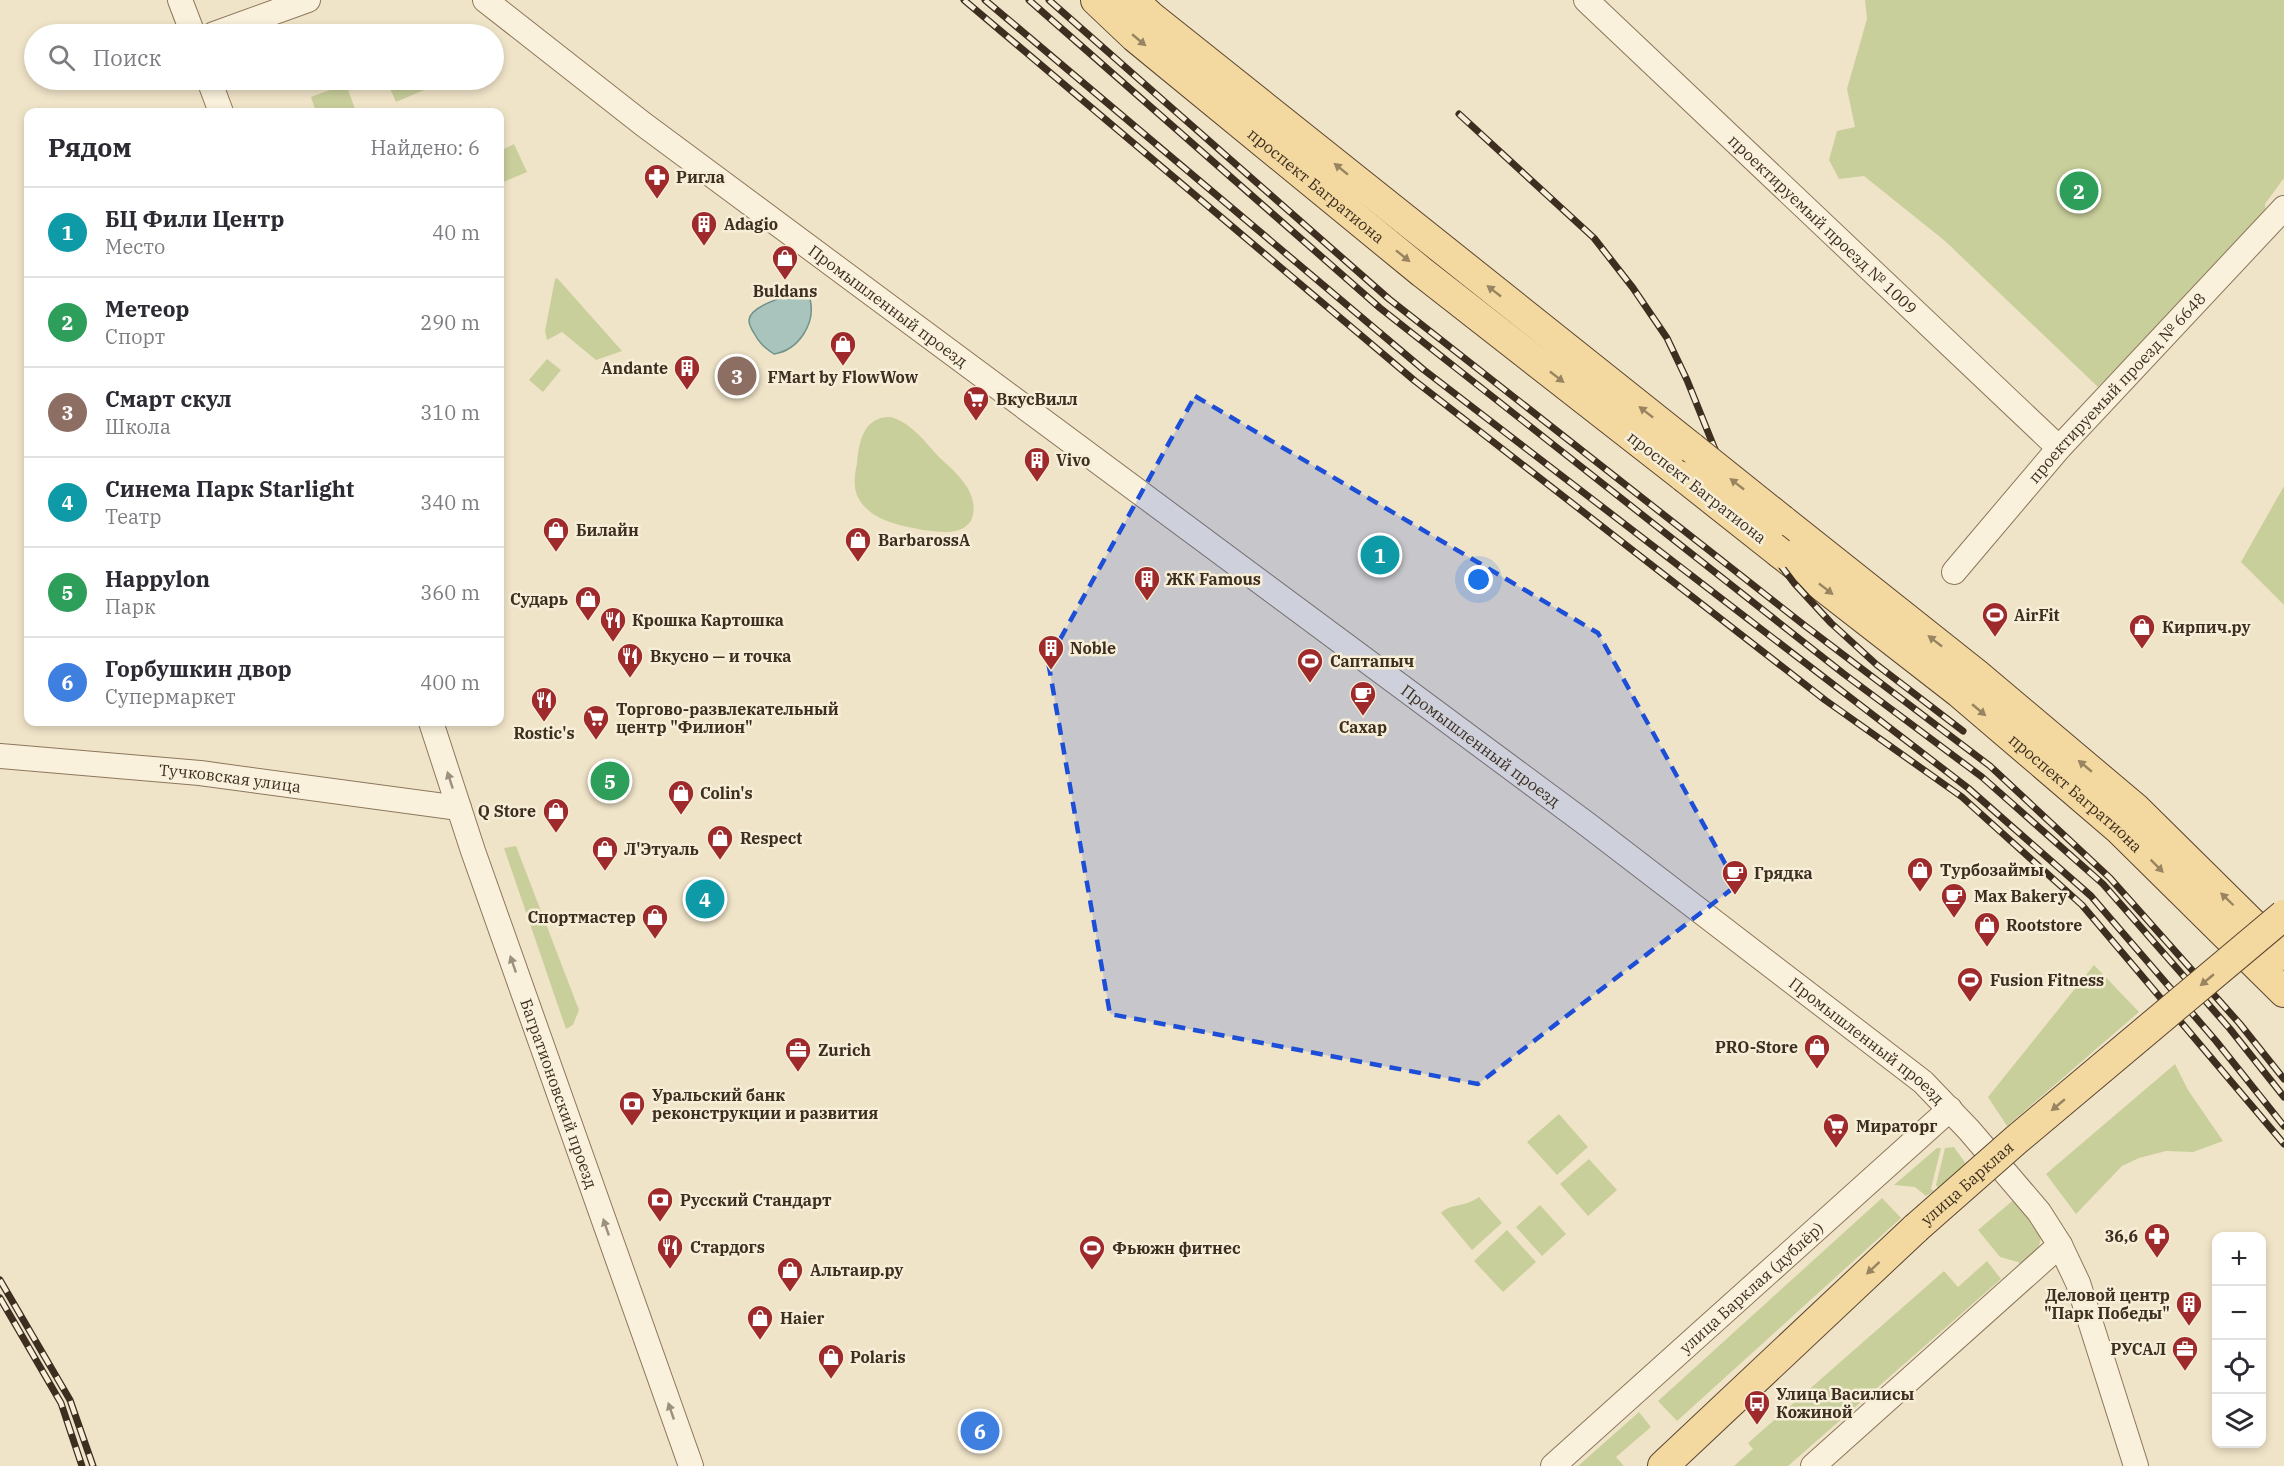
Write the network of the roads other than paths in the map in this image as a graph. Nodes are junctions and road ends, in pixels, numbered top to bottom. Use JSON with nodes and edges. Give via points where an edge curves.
{"nodes":[{"id":1,"x":180,"y":0,"type":"edge"},
{"id":2,"x":308,"y":0,"type":"edge"},
{"id":3,"x":485,"y":0,"type":"edge"},
{"id":4,"x":1096,"y":0,"type":"edge"},
{"id":5,"x":1133,"y":0,"type":"edge"},
{"id":6,"x":1586,"y":0,"type":"edge"},
{"id":7,"x":189,"y":24,"type":"edge"},
{"id":8,"x":242,"y":24,"type":"edge"},
{"id":9,"x":213,"y":90,"type":"edge"},
{"id":10,"x":220,"y":108,"type":"edge"},
{"id":11,"x":2284,"y":208,"type":"edge"},
{"id":12,"x":2059,"y":448,"type":"junction"},
{"id":13,"x":1954,"y":572,"type":"dead end"},
{"id":14,"x":432,"y":726,"type":"edge"},
{"id":15,"x":0,"y":756,"type":"edge"},
{"id":16,"x":459,"y":808,"type":"junction"},
{"id":17,"x":2284,"y":915,"type":"edge"},
{"id":18,"x":2284,"y":942,"type":"edge"},
{"id":19,"x":2284,"y":955,"type":"edge"},
{"id":20,"x":2284,"y":992,"type":"edge"},
{"id":21,"x":1950,"y":1109,"type":"junction"},
{"id":22,"x":1923,"y":1236,"type":"junction"},
{"id":23,"x":2060,"y":1245,"type":"junction"},
{"id":24,"x":691,"y":1466,"type":"edge"},
{"id":25,"x":1553,"y":1466,"type":"edge"},
{"id":26,"x":1663,"y":1466,"type":"edge"},
{"id":27,"x":1691,"y":1466,"type":"edge"},
{"id":28,"x":1813,"y":1466,"type":"edge"},
{"id":29,"x":2136,"y":1466,"type":"edge"}],
"edges":[{"from":1,"to":7,"type":"street"},
{"from":2,"to":8,"type":"street"},
{"from":3,"to":21,"type":"street","name":"Промышленный проезд","via":[[642,124],[1644,868],[1923,1082]]},
{"from":4,"to":20,"type":"main road","name":"проспект Багратиона","one_way":true,"bridge":true,"via":[[1135,37],[1414,265],[1960,693],[2119,829]]},
{"from":19,"to":5,"type":"main road","name":"проспект Багратиона","one_way":true,"bridge":true,"via":[[2135,808],[1976,674]]},
{"from":6,"to":12,"type":"street","name":"проектируемый проезд № 1009"},
{"from":9,"to":10,"type":"street"},
{"from":11,"to":12,"type":"street","name":"проектируемый проезд № 6648"},
{"from":12,"to":13,"type":"street","name":"проектируемый проезд № 6648"},
{"from":16,"to":14,"type":"street","name":"Багратионовский проезд","one_way":true},
{"from":15,"to":16,"type":"street","name":"Тучковская улица","via":[[200,773]]},
{"from":24,"to":16,"type":"street","name":"Багратионовский проезд","one_way":true},
{"from":17,"to":22,"type":"main road","name":"улица Барклая","one_way":true,"bridge":true,"via":[[2049,1112]]},
{"from":18,"to":22,"type":"main road","name":"улица Барклая","via":[[2031,1155]]},
{"from":21,"to":23,"type":"street","name":"Промышленный проезд","via":[[2039,1212]]},
{"from":21,"to":25,"type":"street","name":"улица Барклая (дублёр)"},
{"from":22,"to":26,"type":"main road","name":"улица Барклая","one_way":true},
{"from":22,"to":27,"type":"main road","name":"улица Барклая"},
{"from":23,"to":28,"type":"street"},
{"from":23,"to":29,"type":"street","via":[[2078,1283]]}]}
